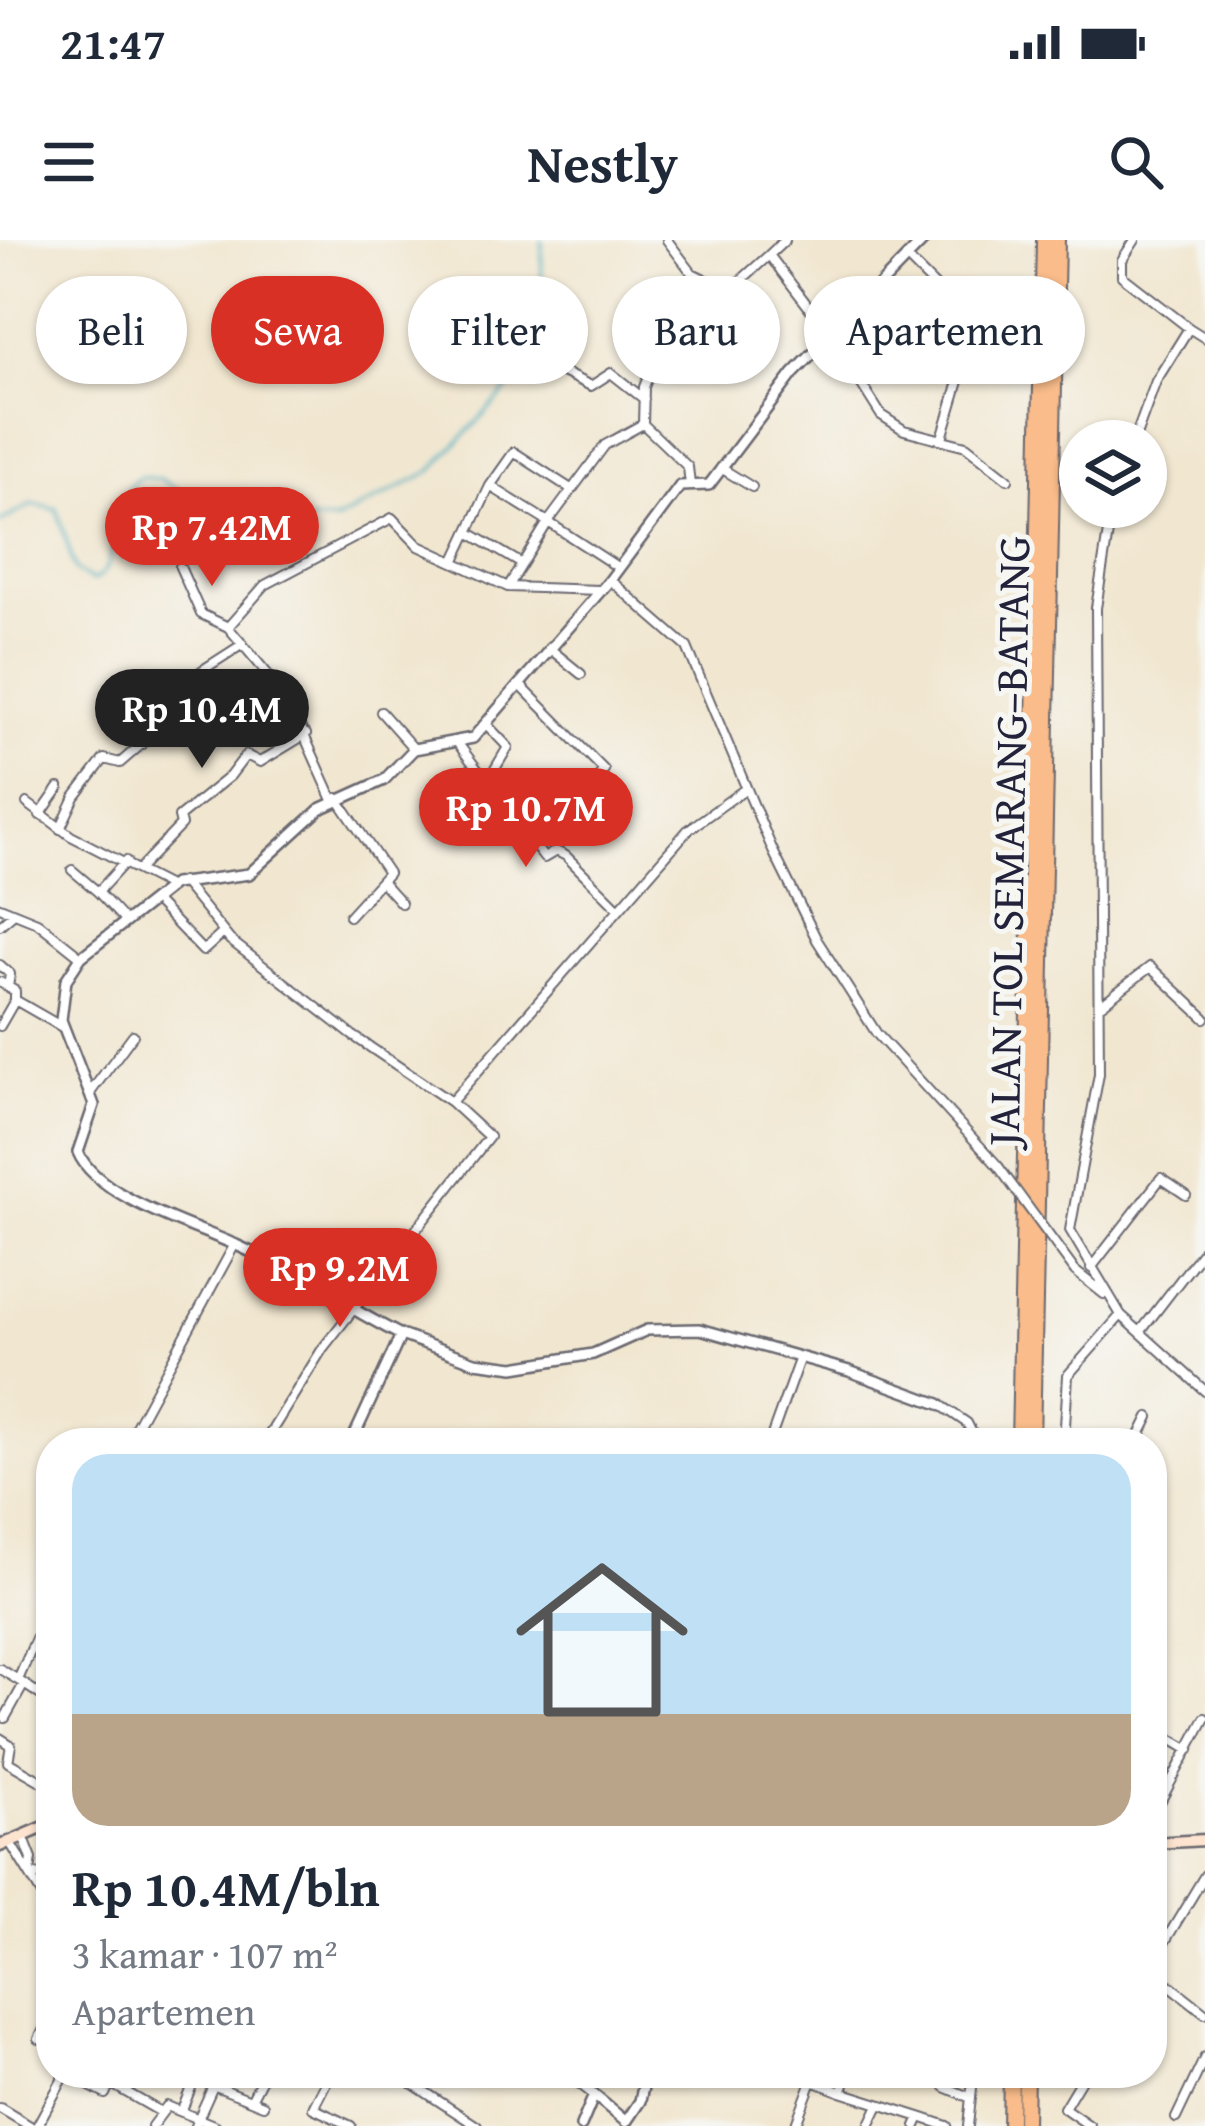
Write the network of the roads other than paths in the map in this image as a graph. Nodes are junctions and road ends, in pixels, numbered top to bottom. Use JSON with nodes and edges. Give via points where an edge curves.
{"nodes":[{"id":1,"x":667,"y":240,"type":"edge"},
{"id":2,"x":785,"y":240,"type":"edge"},
{"id":3,"x":924,"y":240,"type":"edge"},
{"id":4,"x":1043,"y":240,"type":"edge"},
{"id":5,"x":1057,"y":240,"type":"edge"},
{"id":6,"x":1135,"y":240,"type":"edge"},
{"id":7,"x":770,"y":255,"type":"junction"},
{"id":8,"x":906,"y":257,"type":"junction"},
{"id":9,"x":698,"y":276,"type":"edge"},
{"id":10,"x":750,"y":276,"type":"edge"},
{"id":11,"x":888,"y":276,"type":"edge"},
{"id":12,"x":804,"y":300,"type":"edge"},
{"id":13,"x":1189,"y":328,"type":"junction"},
{"id":14,"x":1205,"y":338,"type":"edge"},
{"id":15,"x":804,"y":364,"type":"edge"},
{"id":16,"x":583,"y":384,"type":"edge"},
{"id":17,"x":649,"y":384,"type":"edge"},
{"id":18,"x":861,"y":384,"type":"edge"},
{"id":19,"x":644,"y":399,"type":"junction"},
{"id":20,"x":1142,"y":420,"type":"edge"},
{"id":21,"x":643,"y":424,"type":"junction"},
{"id":22,"x":942,"y":439,"type":"junction"},
{"id":23,"x":721,"y":468,"type":"junction"},
{"id":24,"x":1008,"y":478,"type":"dead end"},
{"id":25,"x":691,"y":485,"type":"junction"},
{"id":26,"x":490,"y":486,"type":"junction"},
{"id":27,"x":752,"y":487,"type":"dead end"},
{"id":28,"x":571,"y":490,"type":"junction"},
{"id":29,"x":548,"y":522,"type":"junction"},
{"id":30,"x":1109,"y":528,"type":"edge"},
{"id":31,"x":468,"y":532,"type":"junction"},
{"id":32,"x":454,"y":562,"type":"junction"},
{"id":33,"x":522,"y":564,"type":"junction"},
{"id":34,"x":180,"y":567,"type":"dead end"},
{"id":35,"x":619,"y":568,"type":"junction"},
{"id":36,"x":610,"y":580,"type":"junction"},
{"id":37,"x":508,"y":587,"type":"junction"},
{"id":38,"x":600,"y":590,"type":"junction"},
{"id":39,"x":228,"y":627,"type":"junction"},
{"id":40,"x":243,"y":644,"type":"junction"},
{"id":41,"x":549,"y":648,"type":"junction"},
{"id":42,"x":581,"y":674,"type":"dead end"},
{"id":43,"x":519,"y":684,"type":"junction"},
{"id":44,"x":381,"y":712,"type":"dead end"},
{"id":45,"x":487,"y":724,"type":"junction"},
{"id":46,"x":306,"y":734,"type":"junction"},
{"id":47,"x":459,"y":745,"type":"junction"},
{"id":48,"x":414,"y":749,"type":"junction"},
{"id":49,"x":489,"y":778,"type":"junction"},
{"id":50,"x":58,"y":788,"type":"dead end"},
{"id":51,"x":745,"y":789,"type":"junction"},
{"id":52,"x":334,"y":799,"type":"junction"},
{"id":53,"x":27,"y":803,"type":"dead end"},
{"id":54,"x":40,"y":815,"type":"junction"},
{"id":55,"x":59,"y":829,"type":"junction"},
{"id":56,"x":526,"y":835,"type":"junction"},
{"id":57,"x":126,"y":861,"type":"junction"},
{"id":58,"x":140,"y":868,"type":"junction"},
{"id":59,"x":72,"y":870,"type":"dead end"},
{"id":60,"x":182,"y":881,"type":"junction"},
{"id":61,"x":383,"y":883,"type":"junction"},
{"id":62,"x":169,"y":886,"type":"junction"},
{"id":63,"x":98,"y":892,"type":"junction"},
{"id":64,"x":154,"y":900,"type":"junction"},
{"id":65,"x":401,"y":903,"type":"dead end"},
{"id":66,"x":0,"y":907,"type":"edge"},
{"id":67,"x":617,"y":908,"type":"junction"},
{"id":68,"x":13,"y":914,"type":"junction"},
{"id":69,"x":349,"y":916,"type":"dead end"},
{"id":70,"x":127,"y":924,"type":"junction"},
{"id":71,"x":0,"y":926,"type":"edge"},
{"id":72,"x":223,"y":933,"type":"junction"},
{"id":73,"x":81,"y":957,"type":"junction"},
{"id":74,"x":0,"y":965,"type":"edge"},
{"id":75,"x":4,"y":985,"type":"edge"},
{"id":76,"x":14,"y":1000,"type":"junction"},
{"id":77,"x":1100,"y":1005,"type":"junction"},
{"id":78,"x":1205,"y":1018,"type":"edge"},
{"id":79,"x":0,"y":1026,"type":"edge"},
{"id":80,"x":62,"y":1028,"type":"junction"},
{"id":81,"x":133,"y":1035,"type":"dead end"},
{"id":82,"x":90,"y":1093,"type":"junction"},
{"id":83,"x":451,"y":1102,"type":"junction"},
{"id":84,"x":1186,"y":1195,"type":"dead end"},
{"id":85,"x":235,"y":1244,"type":"junction"},
{"id":86,"x":1205,"y":1248,"type":"edge"},
{"id":87,"x":1091,"y":1268,"type":"junction"},
{"id":88,"x":1105,"y":1295,"type":"junction"},
{"id":89,"x":354,"y":1312,"type":"junction"},
{"id":90,"x":1121,"y":1315,"type":"junction"},
{"id":91,"x":1142,"y":1331,"type":"junction"},
{"id":92,"x":401,"y":1335,"type":"junction"},
{"id":93,"x":800,"y":1357,"type":"junction"},
{"id":94,"x":1205,"y":1390,"type":"edge"},
{"id":95,"x":939,"y":1404,"type":"joint"},
{"id":96,"x":1149,"y":1417,"type":"dead end"},
{"id":97,"x":135,"y":1428,"type":"edge"},
{"id":98,"x":273,"y":1428,"type":"edge"},
{"id":99,"x":359,"y":1428,"type":"edge"},
{"id":100,"x":774,"y":1428,"type":"edge"},
{"id":101,"x":970,"y":1428,"type":"edge"},
{"id":102,"x":1019,"y":1428,"type":"edge"},
{"id":103,"x":1032,"y":1428,"type":"edge"},
{"id":104,"x":1065,"y":1428,"type":"edge"},
{"id":105,"x":1144,"y":1428,"type":"edge"},
{"id":106,"x":36,"y":1644,"type":"edge"},
{"id":107,"x":0,"y":1669,"type":"edge"},
{"id":108,"x":21,"y":1682,"type":"junction"},
{"id":109,"x":36,"y":1692,"type":"edge"},
{"id":110,"x":5,"y":1718,"type":"dead end"},
{"id":111,"x":1205,"y":1718,"type":"edge"},
{"id":112,"x":1167,"y":1736,"type":"edge"},
{"id":113,"x":0,"y":1738,"type":"edge"},
{"id":114,"x":1189,"y":1750,"type":"junction"},
{"id":115,"x":36,"y":1778,"type":"edge"},
{"id":116,"x":1167,"y":1790,"type":"edge"},
{"id":117,"x":36,"y":1830,"type":"edge"},
{"id":118,"x":23,"y":1836,"type":"junction"},
{"id":119,"x":1205,"y":1840,"type":"edge"},
{"id":120,"x":1167,"y":1842,"type":"edge"},
{"id":121,"x":4,"y":1843,"type":"edge"},
{"id":122,"x":30,"y":1872,"type":"junction"},
{"id":123,"x":36,"y":1873,"type":"edge"},
{"id":124,"x":1205,"y":1875,"type":"edge"},
{"id":125,"x":36,"y":1883,"type":"edge"},
{"id":126,"x":1167,"y":1941,"type":"edge"},
{"id":127,"x":1167,"y":1980,"type":"edge"},
{"id":128,"x":1205,"y":2013,"type":"edge"},
{"id":129,"x":1205,"y":2057,"type":"edge"},
{"id":130,"x":57,"y":2088,"type":"edge"},
{"id":131,"x":119,"y":2088,"type":"edge"},
{"id":132,"x":191,"y":2088,"type":"edge"},
{"id":133,"x":213,"y":2088,"type":"edge"},
{"id":134,"x":221,"y":2088,"type":"edge"},
{"id":135,"x":257,"y":2088,"type":"edge"},
{"id":136,"x":323,"y":2088,"type":"edge"},
{"id":137,"x":420,"y":2088,"type":"edge"},
{"id":138,"x":585,"y":2088,"type":"edge"},
{"id":139,"x":642,"y":2088,"type":"edge"},
{"id":140,"x":809,"y":2088,"type":"edge"},
{"id":141,"x":830,"y":2088,"type":"edge"},
{"id":142,"x":843,"y":2088,"type":"edge"},
{"id":143,"x":947,"y":2088,"type":"edge"},
{"id":144,"x":972,"y":2088,"type":"edge"},
{"id":145,"x":1011,"y":2088,"type":"edge"},
{"id":146,"x":1026,"y":2088,"type":"edge"},
{"id":147,"x":1075,"y":2088,"type":"edge"},
{"id":148,"x":841,"y":2092,"type":"junction"},
{"id":149,"x":594,"y":2095,"type":"junction"},
{"id":150,"x":971,"y":2098,"type":"junction"},
{"id":151,"x":251,"y":2100,"type":"junction"},
{"id":152,"x":263,"y":2105,"type":"dead end"},
{"id":153,"x":879,"y":2105,"type":"junction"},
{"id":154,"x":0,"y":2108,"type":"edge"},
{"id":155,"x":159,"y":2110,"type":"junction"},
{"id":156,"x":182,"y":2110,"type":"junction"},
{"id":157,"x":1176,"y":2118,"type":"dead end"},
{"id":158,"x":918,"y":2121,"type":"edge"},
{"id":159,"x":197,"y":2122,"type":"edge"},
{"id":160,"x":627,"y":2124,"type":"edge"},
{"id":161,"x":34,"y":2126,"type":"edge"},
{"id":162,"x":152,"y":2126,"type":"edge"},
{"id":163,"x":216,"y":2126,"type":"edge"},
{"id":164,"x":351,"y":2126,"type":"edge"},
{"id":165,"x":477,"y":2126,"type":"edge"},
{"id":166,"x":580,"y":2126,"type":"edge"},
{"id":167,"x":795,"y":2126,"type":"edge"},
{"id":168,"x":869,"y":2126,"type":"edge"},
{"id":169,"x":947,"y":2126,"type":"edge"},
{"id":170,"x":968,"y":2126,"type":"edge"},
{"id":171,"x":1010,"y":2126,"type":"edge"},
{"id":172,"x":1025,"y":2126,"type":"edge"},
{"id":173,"x":1090,"y":2126,"type":"edge"}],
"edges":[{"from":1,"to":9,"type":"street"},
{"from":2,"to":7,"type":"street"},
{"from":3,"to":8,"type":"street"},
{"from":4,"to":102,"type":"highway","name":"JALAN TOL SEMARANG–BATANG"},
{"from":5,"to":103,"type":"highway","name":"JALAN TOL SEMARANG–BATANG"},
{"from":6,"to":13,"type":"street","via":[[1122,276]]},
{"from":7,"to":10,"type":"street"},
{"from":7,"to":12,"type":"street"},
{"from":8,"to":11,"type":"street"},
{"from":8,"to":22,"type":"street","via":[[982,333],[965,361]]},
{"from":13,"to":14,"type":"street"},
{"from":13,"to":20,"type":"street"},
{"from":15,"to":23,"type":"street"},
{"from":16,"to":19,"type":"street","via":[[611,373]]},
{"from":17,"to":19,"type":"street"},
{"from":18,"to":22,"type":"street","via":[[881,415]]},
{"from":19,"to":21,"type":"street"},
{"from":21,"to":25,"type":"street","via":[[688,467]]},
{"from":21,"to":28,"type":"street","via":[[605,445]]},
{"from":22,"to":24,"type":"street","via":[[966,446]]},
{"from":23,"to":25,"type":"street","via":[[706,486]]},
{"from":23,"to":27,"type":"street"},
{"from":25,"to":35,"type":"street","via":[[680,486]]},
{"from":26,"to":28,"type":"street","via":[[514,452]]},
{"from":26,"to":29,"type":"street"},
{"from":26,"to":31,"type":"street"},
{"from":28,"to":29,"type":"street"},
{"from":29,"to":33,"type":"street"},
{"from":29,"to":35,"type":"street"},
{"from":30,"to":77,"type":"street","via":[[1096,608]]},
{"from":31,"to":32,"type":"street"},
{"from":31,"to":33,"type":"street"},
{"from":32,"to":37,"type":"street"},
{"from":32,"to":39,"type":"street","via":[[419,546],[392,518],[265,585]]},
{"from":33,"to":37,"type":"street"},
{"from":34,"to":39,"type":"street","via":[[201,614]]},
{"from":35,"to":36,"type":"street"},
{"from":36,"to":38,"type":"street"},
{"from":36,"to":51,"type":"street","via":[[683,640]]},
{"from":37,"to":38,"type":"street"},
{"from":38,"to":41,"type":"street"},
{"from":39,"to":40,"type":"street"},
{"from":40,"to":46,"type":"street","via":[[277,679]]},
{"from":40,"to":55,"type":"street","via":[[201,671],[205,689],[120,764],[104,758]]},
{"from":41,"to":42,"type":"street"},
{"from":41,"to":43,"type":"street"},
{"from":43,"to":45,"type":"street"},
{"from":43,"to":56,"type":"street","via":[[604,770],[575,805],[557,801]]},
{"from":44,"to":48,"type":"street"},
{"from":45,"to":47,"type":"street"},
{"from":45,"to":49,"type":"street","via":[[508,747]]},
{"from":46,"to":52,"type":"street"},
{"from":46,"to":58,"type":"street","via":[[260,762],[239,760]]},
{"from":47,"to":48,"type":"street"},
{"from":47,"to":49,"type":"street"},
{"from":48,"to":52,"type":"street","via":[[377,784]]},
{"from":49,"to":56,"type":"street"},
{"from":50,"to":54,"type":"street"},
{"from":51,"to":67,"type":"street","via":[[688,830]]},
{"from":51,"to":88,"type":"street","bridge":true,"via":[[817,940],[877,1034],[998,1166],[1075,1271]]},
{"from":52,"to":60,"type":"street","via":[[249,874]]},
{"from":52,"to":61,"type":"street","via":[[388,872]]},
{"from":53,"to":54,"type":"street"},
{"from":54,"to":55,"type":"street"},
{"from":55,"to":57,"type":"street"},
{"from":56,"to":67,"type":"street","via":[[544,858],[566,856]]},
{"from":57,"to":58,"type":"street"},
{"from":57,"to":63,"type":"street"},
{"from":58,"to":62,"type":"street"},
{"from":59,"to":63,"type":"street"},
{"from":60,"to":62,"type":"street"},
{"from":60,"to":72,"type":"street"},
{"from":61,"to":65,"type":"street"},
{"from":61,"to":69,"type":"street"},
{"from":62,"to":64,"type":"street"},
{"from":63,"to":70,"type":"street"},
{"from":64,"to":70,"type":"street"},
{"from":64,"to":72,"type":"street","via":[[202,951]]},
{"from":66,"to":68,"type":"street"},
{"from":67,"to":83,"type":"street"},
{"from":68,"to":71,"type":"street"},
{"from":68,"to":73,"type":"street","via":[[37,922]]},
{"from":70,"to":73,"type":"street"},
{"from":72,"to":83,"type":"street"},
{"from":73,"to":80,"type":"street","via":[[66,980]]},
{"from":74,"to":75,"type":"street","via":[[10,974]]},
{"from":75,"to":76,"type":"street"},
{"from":76,"to":79,"type":"street"},
{"from":76,"to":80,"type":"street"},
{"from":77,"to":78,"type":"street","via":[[1150,967]]},
{"from":77,"to":87,"type":"street","via":[[1092,1133],[1070,1231]]},
{"from":80,"to":82,"type":"street"},
{"from":81,"to":82,"type":"street"},
{"from":82,"to":85,"type":"street","via":[[94,1113],[78,1152],[86,1169],[184,1227]]},
{"from":83,"to":89,"type":"street","via":[[486,1131],[488,1143]]},
{"from":84,"to":87,"type":"street","via":[[1161,1178]]},
{"from":85,"to":89,"type":"street"},
{"from":85,"to":97,"type":"street"},
{"from":86,"to":91,"type":"street"},
{"from":87,"to":88,"type":"street"},
{"from":88,"to":90,"type":"street"},
{"from":89,"to":92,"type":"street"},
{"from":89,"to":98,"type":"street"},
{"from":90,"to":91,"type":"street"},
{"from":90,"to":104,"type":"street","via":[[1068,1375]]},
{"from":91,"to":94,"type":"street"},
{"from":92,"to":93,"type":"street","via":[[514,1367],[593,1354],[647,1330],[723,1332]]},
{"from":92,"to":99,"type":"street"},
{"from":93,"to":95,"type":"street"},
{"from":93,"to":100,"type":"street"},
{"from":95,"to":101,"type":"street"},
{"from":96,"to":105,"type":"street"},
{"from":106,"to":108,"type":"street"},
{"from":107,"to":108,"type":"street"},
{"from":108,"to":109,"type":"street"},
{"from":108,"to":110,"type":"street"},
{"from":111,"to":114,"type":"street"},
{"from":112,"to":114,"type":"street"},
{"from":113,"to":115,"type":"street","via":[[11,1745],[9,1762]]},
{"from":114,"to":116,"type":"street"},
{"from":117,"to":118,"type":"main road"},
{"from":118,"to":121,"type":"main road"},
{"from":118,"to":122,"type":"street"},
{"from":119,"to":120,"type":"main road"},
{"from":121,"to":122,"type":"street"},
{"from":122,"to":123,"type":"street"},
{"from":122,"to":125,"type":"street"},
{"from":124,"to":126,"type":"street"},
{"from":127,"to":128,"type":"street"},
{"from":129,"to":157,"type":"street"},
{"from":130,"to":161,"type":"street"},
{"from":131,"to":155,"type":"street"},
{"from":132,"to":156,"type":"street"},
{"from":133,"to":159,"type":"street"},
{"from":134,"to":151,"type":"street"},
{"from":135,"to":151,"type":"street"},
{"from":136,"to":164,"type":"street","via":[[313,2108]]},
{"from":137,"to":165,"type":"street"},
{"from":138,"to":149,"type":"street"},
{"from":139,"to":160,"type":"street"},
{"from":140,"to":167,"type":"street"},
{"from":141,"to":148,"type":"street"},
{"from":142,"to":148,"type":"street"},
{"from":143,"to":150,"type":"street"},
{"from":144,"to":150,"type":"street"},
{"from":145,"to":171,"type":"highway"},
{"from":146,"to":172,"type":"highway"},
{"from":147,"to":173,"type":"street","via":[[1064,2108]]},
{"from":148,"to":153,"type":"street"},
{"from":149,"to":160,"type":"street"},
{"from":149,"to":166,"type":"street"},
{"from":150,"to":170,"type":"street"},
{"from":151,"to":152,"type":"street"},
{"from":153,"to":158,"type":"street"},
{"from":153,"to":168,"type":"street"},
{"from":154,"to":161,"type":"street"},
{"from":155,"to":156,"type":"street"},
{"from":155,"to":162,"type":"street"},
{"from":156,"to":159,"type":"street"},
{"from":158,"to":169,"type":"street"},
{"from":159,"to":163,"type":"street"}]}
